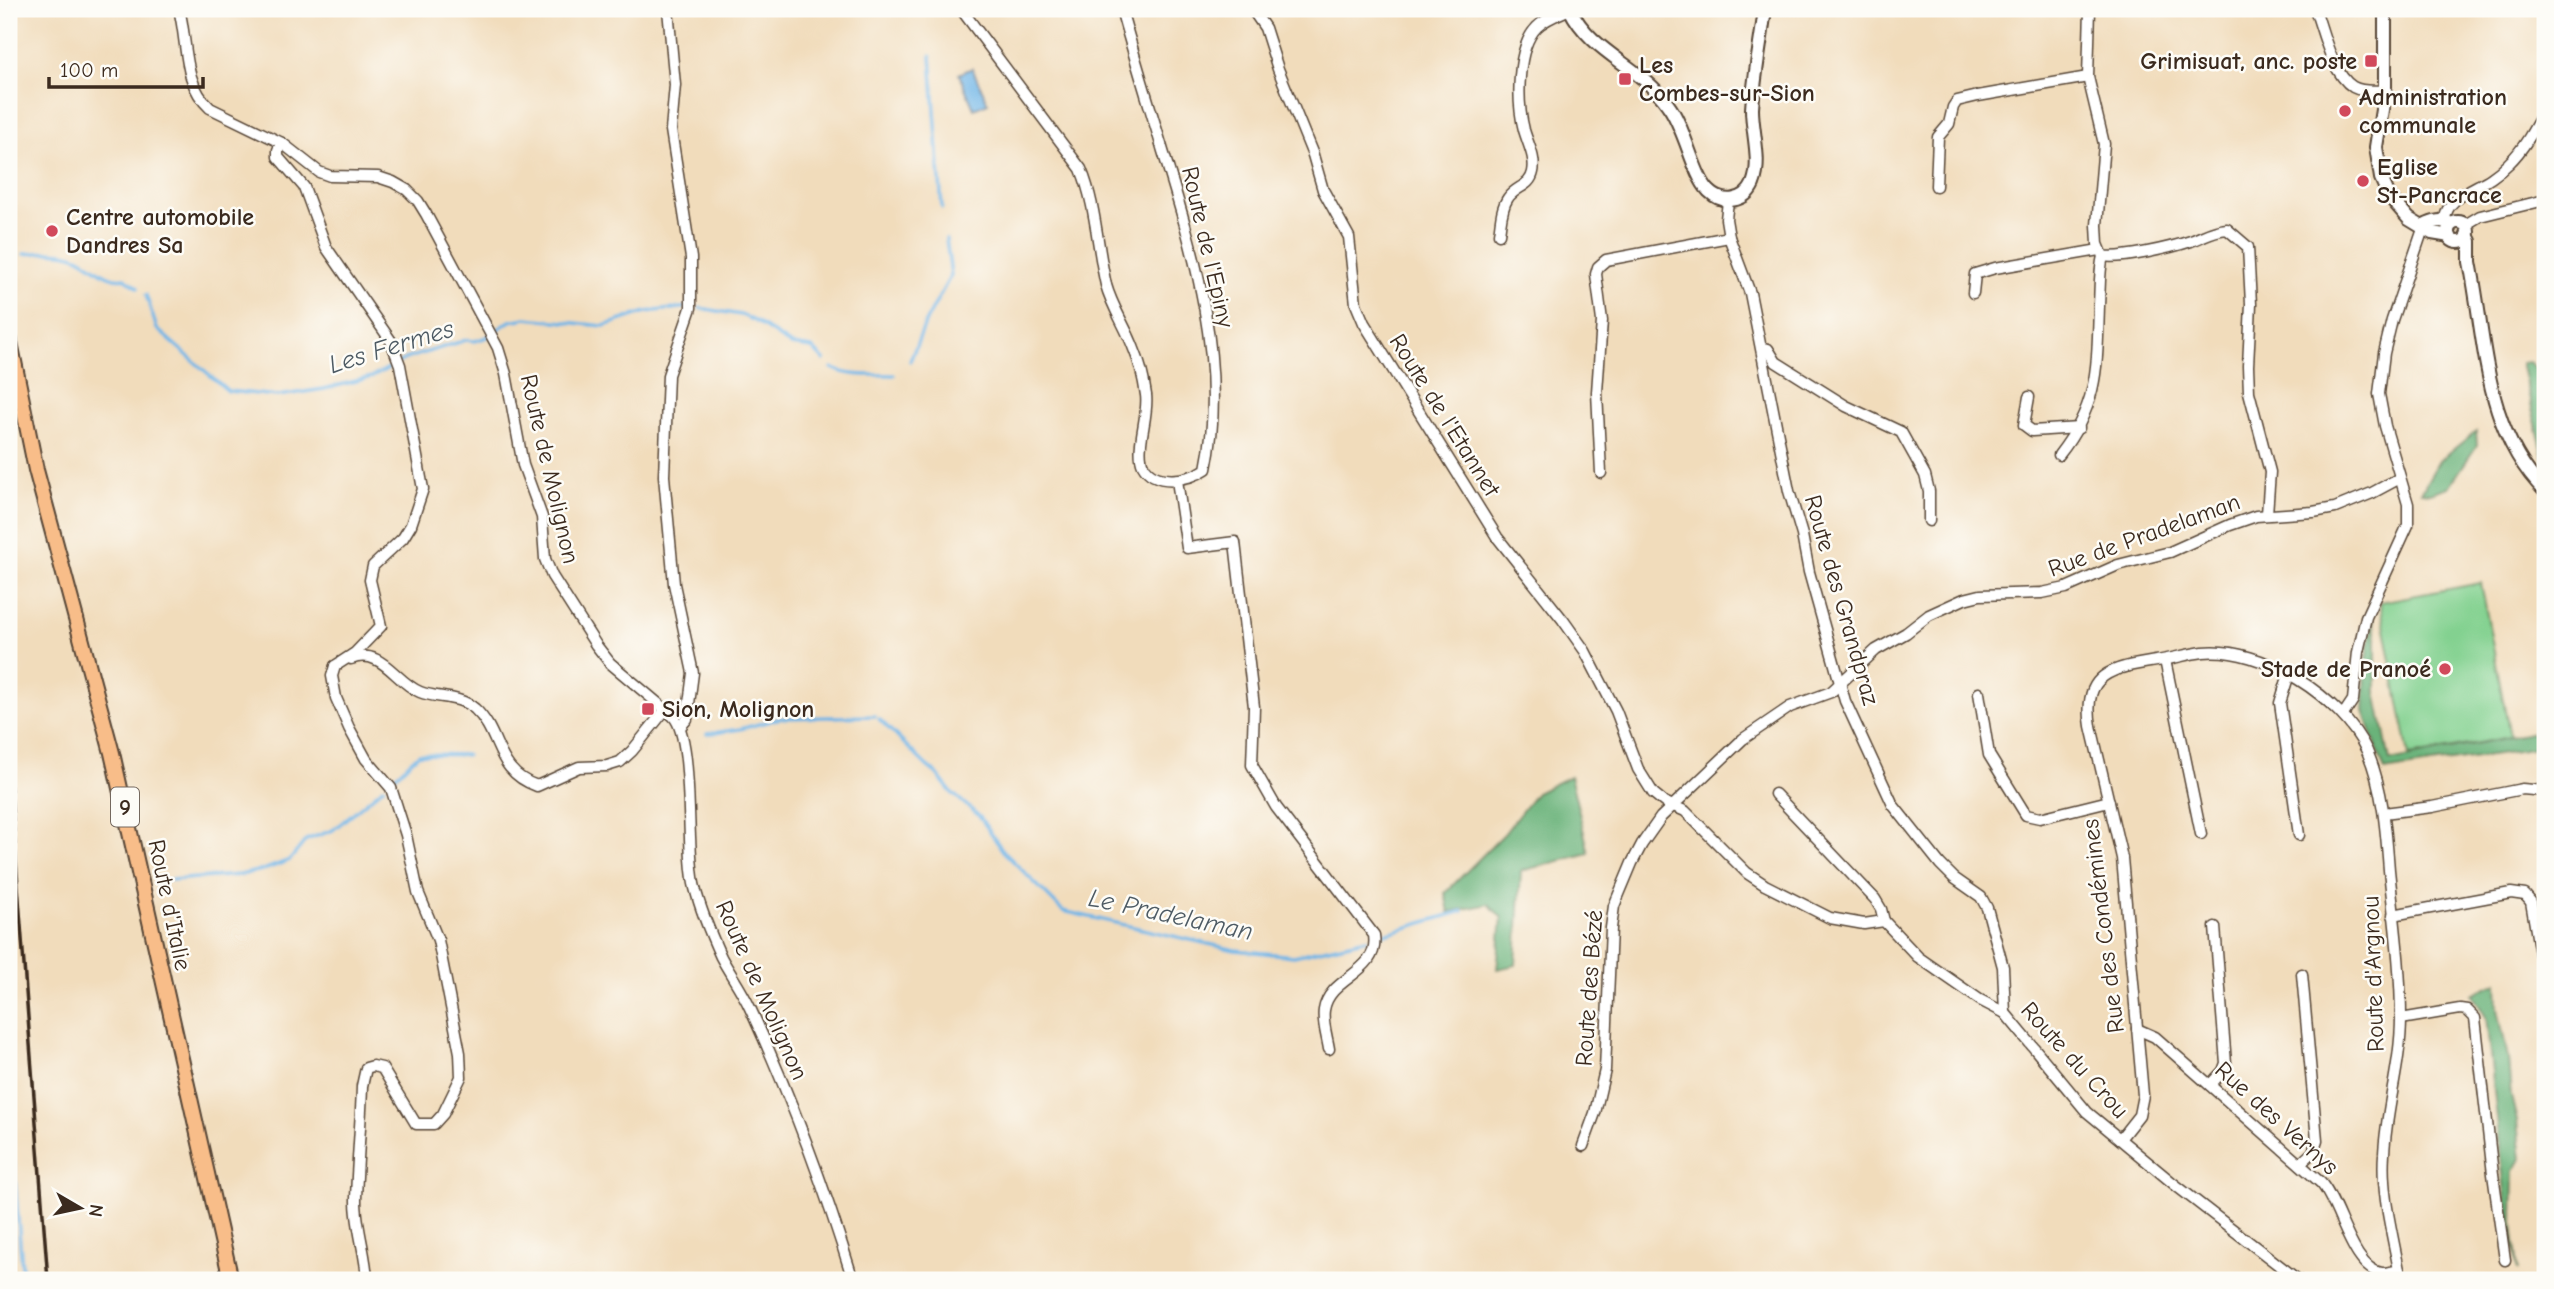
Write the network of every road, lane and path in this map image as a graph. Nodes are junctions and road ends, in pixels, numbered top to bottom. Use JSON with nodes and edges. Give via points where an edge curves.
{"nodes":[{"id":1,"x":179,"y":9,"type":"edge"},
{"id":2,"x":668,"y":9,"type":"edge"},
{"id":3,"x":961,"y":9,"type":"edge"},
{"id":4,"x":1121,"y":9,"type":"edge"},
{"id":5,"x":1252,"y":9,"type":"edge"},
{"id":6,"x":1570,"y":9,"type":"edge"},
{"id":7,"x":1765,"y":9,"type":"edge"},
{"id":8,"x":2090,"y":9,"type":"edge"},
{"id":9,"x":2315,"y":9,"type":"edge"},
{"id":10,"x":2385,"y":9,"type":"edge"},
{"id":11,"x":2088,"y":77,"type":"junction"},
{"id":12,"x":2385,"y":91,"type":"junction"},
{"id":13,"x":2545,"y":109,"type":"edge"},
{"id":14,"x":282,"y":143,"type":"junction"},
{"id":15,"x":1936,"y":186,"type":"dead end"},
{"id":16,"x":2545,"y":200,"type":"edge"},
{"id":17,"x":1728,"y":201,"type":"junction"},
{"id":18,"x":2424,"y":226,"type":"junction"},
{"id":19,"x":2456,"y":230,"type":"junction"},
{"id":20,"x":1499,"y":234,"type":"dead end"},
{"id":21,"x":1729,"y":237,"type":"junction"},
{"id":22,"x":2101,"y":253,"type":"junction"},
{"id":23,"x":1973,"y":293,"type":"dead end"},
{"id":24,"x":9,"y":337,"type":"edge"},
{"id":25,"x":1762,"y":348,"type":"junction"},
{"id":26,"x":2029,"y":397,"type":"dead end"},
{"id":27,"x":2079,"y":428,"type":"junction"},
{"id":28,"x":2059,"y":455,"type":"dead end"},
{"id":29,"x":1601,"y":473,"type":"dead end"},
{"id":30,"x":2400,"y":478,"type":"junction"},
{"id":31,"x":1177,"y":480,"type":"junction"},
{"id":32,"x":2545,"y":491,"type":"edge"},
{"id":33,"x":2267,"y":514,"type":"junction"},
{"id":34,"x":1929,"y":521,"type":"dead end"},
{"id":35,"x":2165,"y":660,"type":"junction"},
{"id":36,"x":335,"y":666,"type":"junction"},
{"id":37,"x":2289,"y":674,"type":"junction"},
{"id":38,"x":1839,"y":683,"type":"junction"},
{"id":39,"x":1979,"y":693,"type":"dead end"},
{"id":40,"x":665,"y":710,"type":"junction"},
{"id":41,"x":2343,"y":715,"type":"junction"},
{"id":42,"x":681,"y":726,"type":"junction"},
{"id":43,"x":2545,"y":791,"type":"edge"},
{"id":44,"x":1775,"y":794,"type":"dead end"},
{"id":45,"x":2109,"y":801,"type":"junction"},
{"id":46,"x":1674,"y":805,"type":"junction"},
{"id":47,"x":2384,"y":813,"type":"junction"},
{"id":48,"x":2201,"y":834,"type":"dead end"},
{"id":49,"x":2299,"y":835,"type":"dead end"},
{"id":50,"x":2393,"y":915,"type":"junction"},
{"id":51,"x":1884,"y":921,"type":"junction"},
{"id":52,"x":2215,"y":927,"type":"dead end"},
{"id":53,"x":2302,"y":974,"type":"dead end"},
{"id":54,"x":2545,"y":983,"type":"edge"},
{"id":55,"x":2005,"y":1013,"type":"junction"},
{"id":56,"x":2401,"y":1018,"type":"junction"},
{"id":57,"x":2137,"y":1029,"type":"junction"},
{"id":58,"x":1329,"y":1049,"type":"dead end"},
{"id":59,"x":2210,"y":1085,"type":"junction"},
{"id":60,"x":2120,"y":1139,"type":"junction"},
{"id":61,"x":1583,"y":1146,"type":"dead end"},
{"id":62,"x":2300,"y":1164,"type":"junction"},
{"id":63,"x":2505,"y":1260,"type":"dead end"},
{"id":64,"x":2399,"y":1269,"type":"junction"},
{"id":65,"x":231,"y":1280,"type":"edge"},
{"id":66,"x":367,"y":1280,"type":"edge"},
{"id":67,"x":853,"y":1280,"type":"edge"},
{"id":68,"x":2298,"y":1280,"type":"edge"},
{"id":69,"x":2403,"y":1280,"type":"edge"}],
"edges":[{"from":1,"to":14,"type":"street","name":"Route de Molignon","via":[[191,81],[202,100]]},
{"from":2,"to":42,"type":"street","via":[[676,85],[671,130],[691,258],[691,308],[668,375],[664,476],[674,584],[693,673],[687,719]]},
{"from":3,"to":31,"type":"street","via":[[1081,169],[1107,286],[1135,350],[1146,396],[1143,464],[1153,475]]},
{"from":4,"to":31,"type":"street","name":"Route de l'Epiny","via":[[1205,304],[1211,362],[1211,444],[1206,468]]},
{"from":5,"to":46,"type":"street","name":"Route de l'Etannet","via":[[1265,28],[1323,190],[1349,237],[1356,304],[1364,323],[1497,537],[1585,651],[1648,787],[1657,798]]},
{"from":6,"to":17,"type":"street","via":[[1591,39],[1663,97],[1705,186]]},
{"from":6,"to":20,"type":"street","via":[[1539,25],[1523,51],[1520,112],[1534,172],[1528,184],[1505,202]]},
{"from":7,"to":17,"type":"street","via":[[1752,108],[1755,177],[1745,194]]},
{"from":8,"to":11,"type":"street"},
{"from":9,"to":12,"type":"street","via":[[2344,79],[2362,90]]},
{"from":10,"to":12,"type":"street"},
{"from":11,"to":15,"type":"street","via":[[1957,101],[1949,124],[1938,137]]},
{"from":11,"to":22,"type":"street","via":[[2104,144],[2097,225]]},
{"from":12,"to":18,"type":"street","via":[[2376,147],[2381,178],[2395,205]]},
{"from":13,"to":19,"type":"street","via":[[2511,161],[2447,209]]},
{"from":14,"to":36,"type":"street","via":[[278,157],[304,187],[326,247],[391,341],[399,361],[423,489],[403,538],[373,566],[370,580],[381,626]]},
{"from":14,"to":40,"type":"street","name":"Route de Molignon","via":[[319,172],[378,177],[407,190],[422,208],[495,339],[523,465],[541,517],[548,567],[610,663]]},
{"from":16,"to":19,"type":"street","via":[[2480,216]]},
{"from":17,"to":21,"type":"street","name":"Route des Grandpraz"},
{"from":18,"to":19,"type":"street","via":[[2432,233]]},
{"from":18,"to":30,"type":"street","via":[[2394,313],[2380,376],[2381,411]]},
{"from":19,"to":32,"type":"street","via":[[2470,242],[2500,422],[2518,459]]},
{"from":21,"to":25,"type":"street","name":"Route des Grandpraz","via":[[1751,293]]},
{"from":21,"to":29,"type":"street","via":[[1606,260],[1598,267]]},
{"from":22,"to":23,"type":"street","via":[[1975,274]]},
{"from":22,"to":27,"type":"street","via":[[2094,383]]},
{"from":22,"to":33,"type":"street","via":[[2116,257],[2227,229],[2248,247],[2249,392],[2270,472]]},
{"from":24,"to":65,"type":"main road","name":"Route d'Italie","number":"9","via":[[36,470],[115,765]]},
{"from":25,"to":34,"type":"street","via":[[1768,349],[1776,362],[1846,406],[1901,432],[1925,475]]},
{"from":25,"to":38,"type":"street","name":"Route des Grandpraz","via":[[1789,491]]},
{"from":26,"to":27,"type":"street","via":[[2024,425],[2032,431]]},
{"from":27,"to":28,"type":"street"},
{"from":30,"to":33,"type":"street","name":"Rue de Pradelaman","via":[[2335,508]]},
{"from":30,"to":41,"type":"street","via":[[2408,504],[2408,525],[2366,617],[2354,700]]},
{"from":31,"to":58,"type":"street","via":[[1187,548],[1235,542],[1254,707],[1252,765],[1276,807],[1374,935],[1375,948],[1368,962],[1326,1001]]},
{"from":33,"to":38,"type":"street","name":"Rue de Pradelaman","via":[[2170,552],[2118,565],[2066,588],[1964,599],[1929,615],[1875,650]]},
{"from":35,"to":37,"type":"street","name":"Rue des Condémines","via":[[2205,652],[2247,657]]},
{"from":35,"to":45,"type":"street","name":"Rue des Condémines","via":[[2107,673],[2091,691],[2091,726]]},
{"from":35,"to":48,"type":"street"},
{"from":36,"to":40,"type":"street","via":[[366,656],[382,662],[418,691],[465,701],[478,712],[511,772],[537,786],[579,768],[620,762]]},
{"from":36,"to":66,"type":"street","via":[[336,698],[349,728],[366,759],[391,788],[418,892],[438,940],[460,1053],[461,1077],[433,1124],[416,1124],[382,1068],[366,1068],[356,1201]]},
{"from":37,"to":41,"type":"street","name":"Rue des Condémines"},
{"from":37,"to":49,"type":"street","via":[[2280,703]]},
{"from":38,"to":46,"type":"street","name":"Rue de Pradelaman","via":[[1830,692],[1790,707],[1743,739]]},
{"from":38,"to":55,"type":"street","name":"Route des Grandpraz","via":[[1893,805],[1954,878],[1981,897],[1987,908],[2003,967]]},
{"from":39,"to":45,"type":"street","via":[[1989,755],[2026,815],[2040,818]]},
{"from":40,"to":42,"type":"street","name":"Route de Molignon"},
{"from":41,"to":47,"type":"street","name":"Route d'Argnou","via":[[2366,751]]},
{"from":42,"to":67,"type":"street","name":"Route de Molignon","via":[[697,894],[802,1135]]},
{"from":43,"to":47,"type":"street","via":[[2522,789]]},
{"from":44,"to":51,"type":"street","name":"Route du Crou","via":[[1875,900]]},
{"from":45,"to":57,"type":"street","name":"Rue des Condémines","via":[[2122,858]]},
{"from":46,"to":51,"type":"street","via":[[1765,885],[1830,918],[1864,924]]},
{"from":46,"to":61,"type":"street","name":"Route des Bézé","via":[[1642,844],[1614,906],[1605,1070]]},
{"from":47,"to":50,"type":"street","name":"Route d'Argnou"},
{"from":50,"to":54,"type":"street","via":[[2522,893],[2530,902]]},
{"from":50,"to":56,"type":"street","name":"Route d'Argnou"},
{"from":51,"to":55,"type":"street","name":"Route du Crou","via":[[1918,957]]},
{"from":52,"to":59,"type":"street","via":[[2226,1063]]},
{"from":53,"to":62,"type":"street","via":[[2318,1140]]},
{"from":55,"to":60,"type":"street","name":"Route du Crou","via":[[2087,1112]]},
{"from":56,"to":63,"type":"street","via":[[2460,1009],[2475,1018]]},
{"from":56,"to":64,"type":"street","name":"Route d'Argnou","via":[[2383,1158]]},
{"from":57,"to":59,"type":"street","name":"Rue des Vernys","via":[[2155,1037]]},
{"from":57,"to":60,"type":"street","name":"Rue des Condémines","via":[[2143,1102]]},
{"from":59,"to":62,"type":"street","name":"Rue des Vernys"},
{"from":60,"to":68,"type":"street","name":"Route du Crou"},
{"from":62,"to":64,"type":"street","name":"Rue des Vernys","via":[[2331,1197],[2365,1265],[2382,1273]]},
{"from":64,"to":69,"type":"street","name":"Route d'Argnou"}]}
